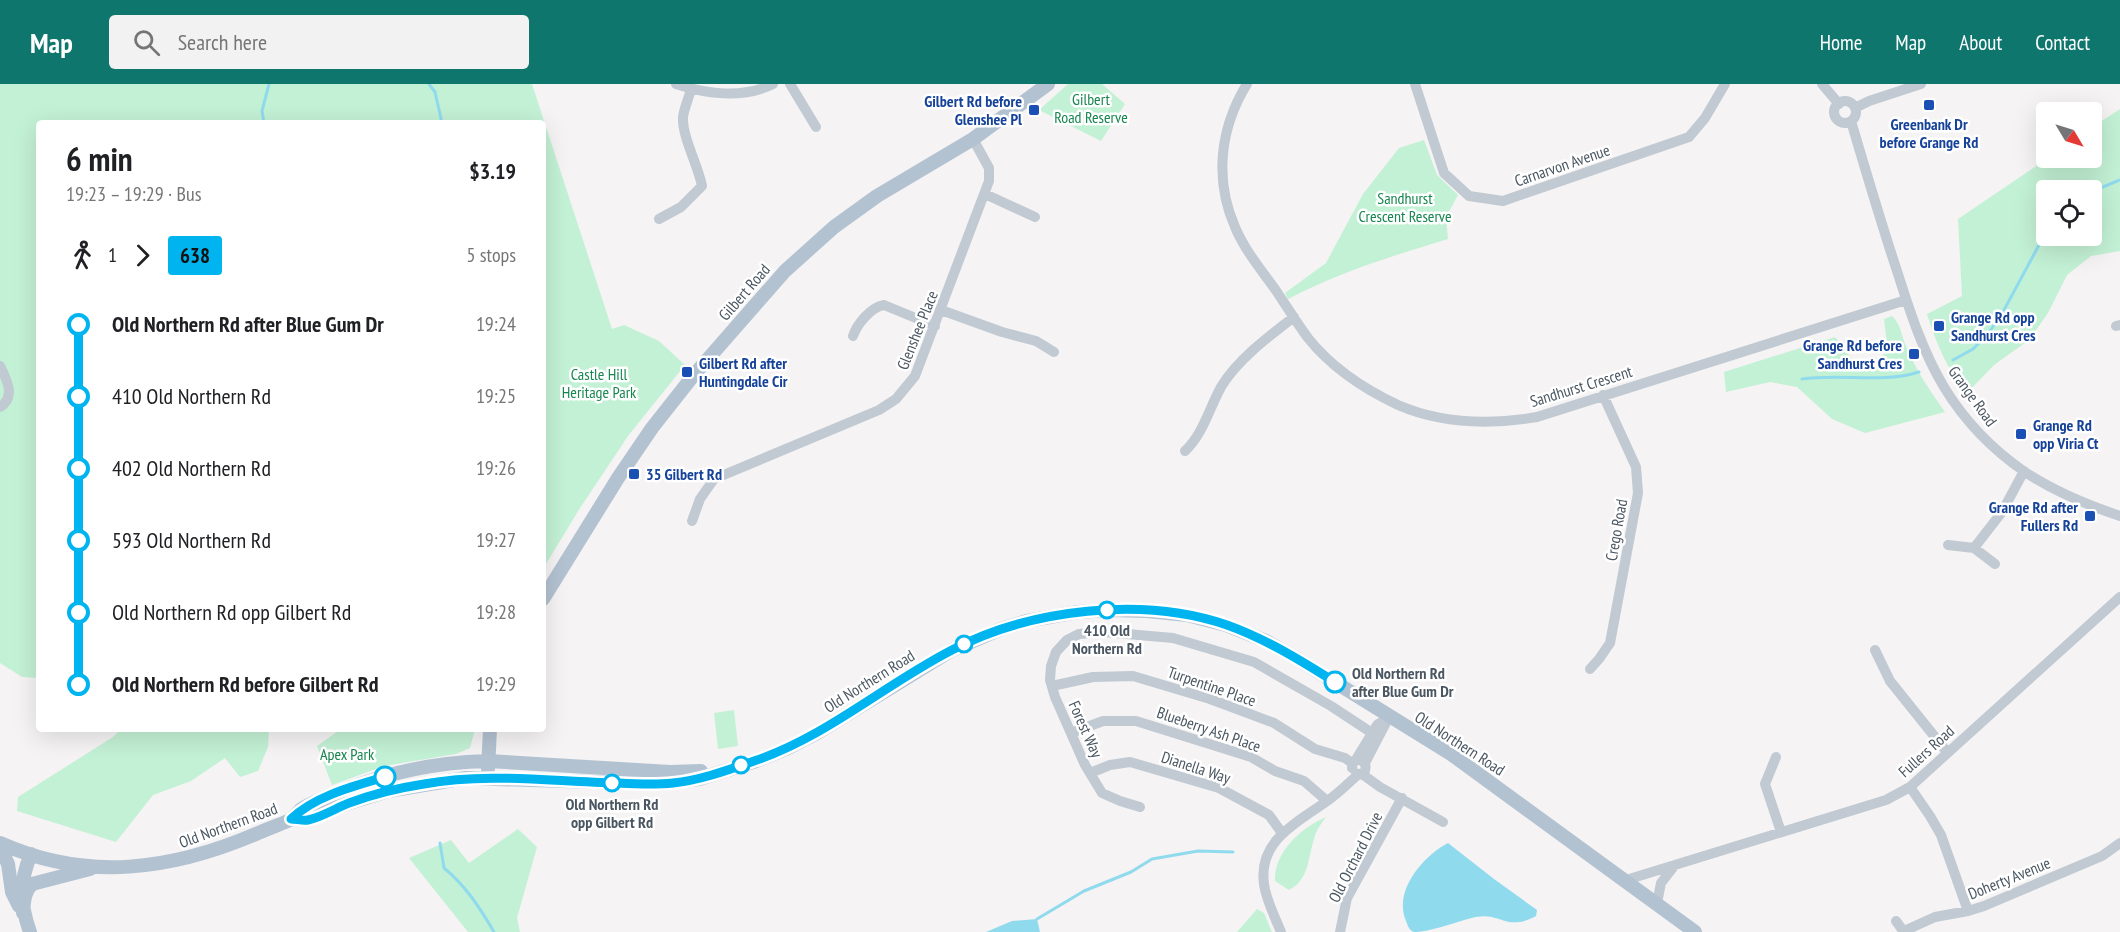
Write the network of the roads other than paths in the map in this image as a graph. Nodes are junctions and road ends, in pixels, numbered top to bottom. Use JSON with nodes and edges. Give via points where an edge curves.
{"nodes":[{"id":1,"x":676,"y":84,"type":"edge"},
{"id":2,"x":773,"y":84,"type":"edge"},
{"id":3,"x":790,"y":84,"type":"edge"},
{"id":4,"x":1048,"y":84,"type":"edge"},
{"id":5,"x":1247,"y":84,"type":"edge"},
{"id":6,"x":1415,"y":84,"type":"edge"},
{"id":7,"x":1725,"y":84,"type":"edge"},
{"id":8,"x":1822,"y":84,"type":"edge"},
{"id":9,"x":1921,"y":84,"type":"edge"},
{"id":10,"x":691,"y":89,"type":"junction"},
{"id":11,"x":1839,"y":104,"type":"junction"},
{"id":12,"x":1855,"y":108,"type":"junction"},
{"id":13,"x":1851,"y":121,"type":"junction"},
{"id":14,"x":816,"y":127,"type":"dead end"},
{"id":15,"x":974,"y":139,"type":"junction"},
{"id":16,"x":985,"y":194,"type":"junction"},
{"id":17,"x":1035,"y":217,"type":"dead end"},
{"id":18,"x":658,"y":219,"type":"dead end"},
{"id":19,"x":1906,"y":300,"type":"junction"},
{"id":20,"x":941,"y":310,"type":"junction"},
{"id":21,"x":1294,"y":317,"type":"junction"},
{"id":22,"x":935,"y":326,"type":"junction"},
{"id":23,"x":853,"y":336,"type":"dead end"},
{"id":24,"x":1054,"y":352,"type":"dead end"},
{"id":25,"x":0,"y":366,"type":"edge"},
{"id":26,"x":1603,"y":395,"type":"junction"},
{"id":27,"x":0,"y":407,"type":"edge"},
{"id":28,"x":1185,"y":451,"type":"dead end"},
{"id":29,"x":2024,"y":471,"type":"junction"},
{"id":30,"x":2120,"y":516,"type":"edge"},
{"id":31,"x":692,"y":520,"type":"dead end"},
{"id":32,"x":1948,"y":545,"type":"dead end"},
{"id":33,"x":1974,"y":548,"type":"junction"},
{"id":34,"x":1995,"y":564,"type":"dead end"},
{"id":35,"x":546,"y":594,"type":"edge"},
{"id":36,"x":2120,"y":597,"type":"edge"},
{"id":37,"x":1875,"y":650,"type":"dead end"},
{"id":38,"x":1590,"y":669,"type":"dead end"},
{"id":39,"x":1052,"y":686,"type":"junction"},
{"id":40,"x":1389,"y":717,"type":"junction"},
{"id":41,"x":490,"y":732,"type":"edge"},
{"id":42,"x":1071,"y":733,"type":"junction"},
{"id":43,"x":1372,"y":733,"type":"junction"},
{"id":44,"x":1947,"y":752,"type":"junction"},
{"id":45,"x":1776,"y":757,"type":"dead end"},
{"id":46,"x":488,"y":761,"type":"junction"},
{"id":47,"x":1360,"y":769,"type":"junction"},
{"id":48,"x":721,"y":772,"type":"junction"},
{"id":49,"x":1089,"y":773,"type":"junction"},
{"id":50,"x":488,"y":778,"type":"junction"},
{"id":51,"x":1910,"y":787,"type":"junction"},
{"id":52,"x":1402,"y":798,"type":"junction"},
{"id":53,"x":1327,"y":801,"type":"junction"},
{"id":54,"x":1140,"y":807,"type":"dead end"},
{"id":55,"x":291,"y":819,"type":"junction"},
{"id":56,"x":1443,"y":822,"type":"dead end"},
{"id":57,"x":1781,"y":832,"type":"junction"},
{"id":58,"x":1282,"y":833,"type":"junction"},
{"id":59,"x":2120,"y":843,"type":"edge"},
{"id":60,"x":0,"y":845,"type":"edge"},
{"id":61,"x":31,"y":854,"type":"junction"},
{"id":62,"x":1675,"y":865,"type":"junction"},
{"id":63,"x":99,"y":867,"type":"junction"},
{"id":64,"x":1626,"y":880,"type":"junction"},
{"id":65,"x":1657,"y":903,"type":"junction"},
{"id":66,"x":1968,"y":911,"type":"junction"},
{"id":67,"x":23,"y":913,"type":"junction"},
{"id":68,"x":1896,"y":921,"type":"dead end"},
{"id":69,"x":30,"y":932,"type":"edge"},
{"id":70,"x":1281,"y":932,"type":"edge"},
{"id":71,"x":1340,"y":932,"type":"edge"},
{"id":72,"x":1695,"y":932,"type":"edge"},
{"id":73,"x":1904,"y":932,"type":"edge"}],
"edges":[{"from":1,"to":10,"type":"street"},
{"from":2,"to":10,"type":"street","via":[[727,94]]},
{"from":3,"to":14,"type":"street"},
{"from":4,"to":15,"type":"main road","name":"Gilbert Road"},
{"from":5,"to":21,"type":"street","name":"Sandhurst Crescent","via":[[1232,111],[1224,140],[1225,199],[1235,228]]},
{"from":6,"to":7,"type":"street","name":"Carnarvon Avenue","via":[[1444,173],[1469,196],[1503,201],[1689,137]]},
{"from":8,"to":11,"type":"street"},
{"from":9,"to":12,"type":"street"},
{"from":10,"to":18,"type":"street","via":[[683,117],[685,136],[702,186],[681,207]]},
{"from":11,"to":12,"type":"street","via":[[1848,102]]},
{"from":11,"to":13,"type":"street","via":[[1836,118],[1843,123]]},
{"from":12,"to":13,"type":"street","via":[[1856,115]]},
{"from":13,"to":19,"type":"street","name":"Grange Road"},
{"from":15,"to":16,"type":"street","name":"Glenshee Place","via":[[988,168]]},
{"from":15,"to":35,"type":"main road","name":"Gilbert Road","via":[[877,196],[784,271],[652,428]]},
{"from":16,"to":17,"type":"street"},
{"from":16,"to":20,"type":"street","name":"Glenshee Place"},
{"from":19,"to":26,"type":"street","name":"Sandhurst Crescent"},
{"from":19,"to":29,"type":"street","name":"Grange Road","via":[[1944,387],[1992,446]]},
{"from":20,"to":22,"type":"street","name":"Glenshee Place"},
{"from":20,"to":24,"type":"street","via":[[1036,341]]},
{"from":21,"to":26,"type":"street","name":"Sandhurst Crescent","via":[[1307,337],[1339,370],[1382,397],[1423,414],[1474,422],[1515,420]]},
{"from":21,"to":28,"type":"street","via":[[1256,345],[1222,385],[1194,442]]},
{"from":22,"to":23,"type":"street","via":[[891,307],[879,306],[861,321]]},
{"from":22,"to":31,"type":"street","name":"Glenshee Place","via":[[915,376],[896,399],[879,410],[714,479]]},
{"from":25,"to":27,"type":"street","via":[[9,384],[9,395]]},
{"from":26,"to":38,"type":"street","name":"Crego Road","via":[[1636,467],[1638,493],[1610,643]]},
{"from":29,"to":30,"type":"street","name":"Grange Road","via":[[2065,495]]},
{"from":29,"to":33,"type":"street","via":[[2002,512]]},
{"from":32,"to":33,"type":"street"},
{"from":33,"to":34,"type":"street"},
{"from":36,"to":44,"type":"street","name":"Fullers Road"},
{"from":37,"to":44,"type":"street","via":[[1890,681]]},
{"from":39,"to":42,"type":"street","name":"Forest Way"},
{"from":39,"to":43,"type":"street","name":"Forest Way","via":[[1051,666],[1056,652],[1079,634],[1173,638],[1254,662]]},
{"from":39,"to":47,"type":"street","name":"Turpentine Place","via":[[1094,677],[1133,676],[1274,723]]},
{"from":40,"to":43,"type":"street"},
{"from":40,"to":47,"type":"street"},
{"from":40,"to":48,"type":"main road","name":"Old Northern Road","via":[[1266,641],[1226,625],[1187,615],[1147,611],[1078,612],[1027,621],[976,638],[817,733]]},
{"from":40,"to":64,"type":"main road","name":"Old Northern Road","via":[[1451,754]]},
{"from":41,"to":46,"type":"main road"},
{"from":42,"to":49,"type":"street","name":"Forest Way"},
{"from":42,"to":53,"type":"street","name":"Blueberry Ash Place","via":[[1103,721],[1136,721],[1251,757],[1279,773],[1304,781]]},
{"from":43,"to":47,"type":"street"},
{"from":44,"to":51,"type":"street","name":"Fullers Road"},
{"from":45,"to":57,"type":"street","via":[[1765,784]]},
{"from":46,"to":48,"type":"main road","name":"Old Northern Road"},
{"from":46,"to":50,"type":"main road"},
{"from":46,"to":55,"type":"main road","name":"Old Northern Road","via":[[425,767],[366,782],[302,808]]},
{"from":47,"to":52,"type":"street","name":"Turpentine Place","via":[[1380,787]]},
{"from":47,"to":53,"type":"street"},
{"from":48,"to":50,"type":"main road","name":"Old Northern Road","via":[[658,784]]},
{"from":49,"to":54,"type":"street","name":"Forest Way","via":[[1102,793]]},
{"from":49,"to":58,"type":"street","name":"Dianella Way","via":[[1130,762],[1219,788],[1270,816]]},
{"from":50,"to":55,"type":"main road","name":"Old Northern Road","via":[[388,791],[307,820]]},
{"from":51,"to":57,"type":"street","name":"Fullers Road","via":[[1886,800]]},
{"from":51,"to":66,"type":"street","via":[[1941,835]]},
{"from":52,"to":56,"type":"street","name":"Turpentine Place"},
{"from":52,"to":71,"type":"street","name":"Old Orchard Drive","via":[[1347,898]]},
{"from":53,"to":58,"type":"street"},
{"from":55,"to":63,"type":"main road","name":"Old Northern Road","via":[[178,861]]},
{"from":57,"to":62,"type":"street","name":"Fullers Road"},
{"from":58,"to":70,"type":"street","via":[[1270,849],[1263,874]]},
{"from":59,"to":66,"type":"street","name":"Doherty Avenue","via":[[2102,856]]},
{"from":60,"to":61,"type":"main road","name":"Old Northern Road"},
{"from":60,"to":67,"type":"main road","via":[[8,864],[12,892]]},
{"from":61,"to":63,"type":"main road","name":"Old Northern Road"},
{"from":61,"to":67,"type":"main road","via":[[21,882]]},
{"from":62,"to":64,"type":"street","name":"Fullers Road"},
{"from":62,"to":65,"type":"street","via":[[1661,883]]},
{"from":63,"to":67,"type":"main road","via":[[32,884],[24,898]]},
{"from":64,"to":65,"type":"main road","name":"Old Northern Road"},
{"from":65,"to":72,"type":"main road","name":"Old Northern Road"},
{"from":66,"to":73,"type":"street","name":"Doherty Avenue","via":[[1935,917]]},
{"from":67,"to":69,"type":"main road"},
{"from":68,"to":73,"type":"street","name":"Doherty Avenue"}]}
